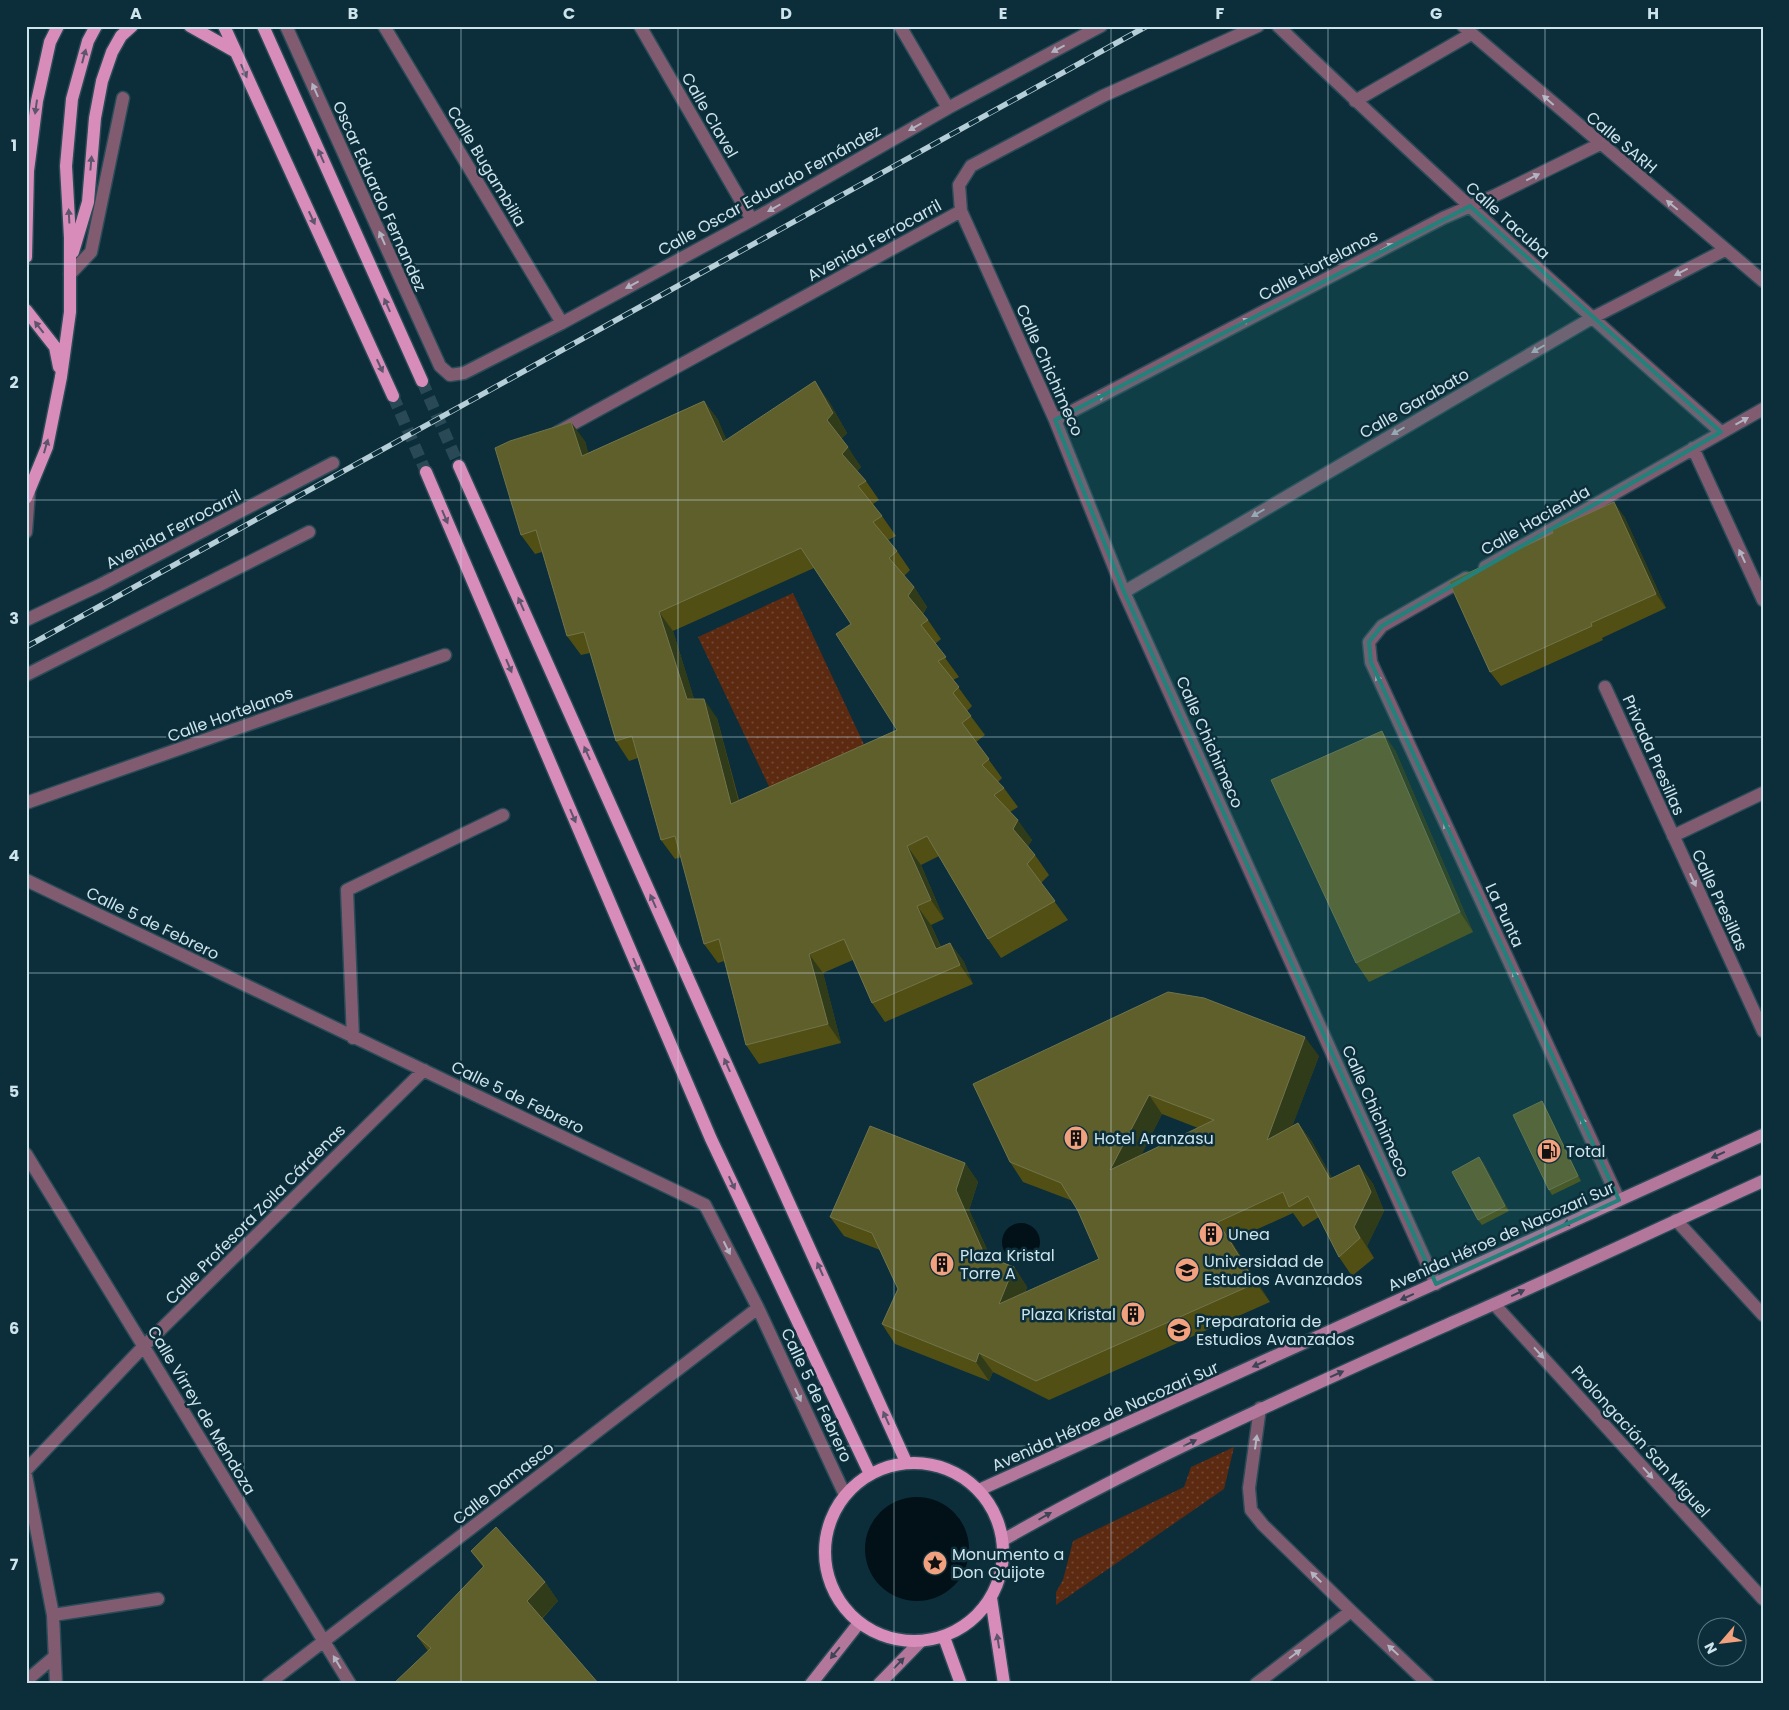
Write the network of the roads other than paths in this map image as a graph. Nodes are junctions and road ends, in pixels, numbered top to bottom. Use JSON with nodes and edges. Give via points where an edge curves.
{"nodes":[{"id":1,"x":58,"y":26,"type":"edge"},
{"id":2,"x":96,"y":26,"type":"edge"},
{"id":3,"x":132,"y":26,"type":"edge"},
{"id":4,"x":190,"y":26,"type":"edge"},
{"id":5,"x":224,"y":26,"type":"edge"},
{"id":6,"x":263,"y":26,"type":"edge"},
{"id":7,"x":286,"y":26,"type":"edge"},
{"id":8,"x":384,"y":26,"type":"edge"},
{"id":9,"x":640,"y":26,"type":"edge"},
{"id":10,"x":900,"y":26,"type":"edge"},
{"id":11,"x":1101,"y":26,"type":"edge"},
{"id":12,"x":1258,"y":26,"type":"edge"},
{"id":13,"x":1278,"y":26,"type":"edge"},
{"id":14,"x":1467,"y":30,"type":"edge"},
{"id":15,"x":236,"y":52,"type":"junction"},
{"id":16,"x":123,"y":98,"type":"dead end"},
{"id":17,"x":1355,"y":101,"type":"junction"},
{"id":18,"x":948,"y":108,"type":"junction"},
{"id":19,"x":33,"y":129,"type":"junction"},
{"id":20,"x":26,"y":143,"type":"edge"},
{"id":21,"x":1600,"y":144,"type":"junction"},
{"id":22,"x":1470,"y":206,"type":"junction"},
{"id":23,"x":961,"y":211,"type":"junction"},
{"id":24,"x":752,"y":220,"type":"junction"},
{"id":25,"x":1725,"y":250,"type":"junction"},
{"id":26,"x":26,"y":257,"type":"edge"},
{"id":27,"x":70,"y":268,"type":"junction"},
{"id":28,"x":1763,"y":281,"type":"edge"},
{"id":29,"x":26,"y":310,"type":"edge"},
{"id":30,"x":1592,"y":318,"type":"junction"},
{"id":31,"x":562,"y":323,"type":"junction"},
{"id":32,"x":450,"y":375,"type":"joint"},
{"id":33,"x":61,"y":377,"type":"junction"},
{"id":34,"x":422,"y":381,"type":"tunnel mouth"},
{"id":35,"x":393,"y":396,"type":"tunnel mouth"},
{"id":36,"x":1763,"y":409,"type":"edge"},
{"id":37,"x":1055,"y":420,"type":"junction"},
{"id":38,"x":1721,"y":432,"type":"junction"},
{"id":39,"x":550,"y":436,"type":"edge"},
{"id":40,"x":1692,"y":448,"type":"junction"},
{"id":41,"x":333,"y":463,"type":"dead end"},
{"id":42,"x":460,"y":466,"type":"tunnel mouth"},
{"id":43,"x":426,"y":472,"type":"tunnel mouth"},
{"id":44,"x":28,"y":495,"type":"edge"},
{"id":45,"x":26,"y":532,"type":"edge"},
{"id":46,"x":309,"y":532,"type":"dead end"},
{"id":47,"x":1124,"y":592,"type":"junction"},
{"id":48,"x":1763,"y":600,"type":"edge"},
{"id":49,"x":26,"y":620,"type":"edge"},
{"id":50,"x":1369,"y":642,"type":"joint"},
{"id":51,"x":445,"y":655,"type":"dead end"},
{"id":52,"x":26,"y":675,"type":"edge"},
{"id":53,"x":1605,"y":686,"type":"dead end"},
{"id":54,"x":1763,"y":793,"type":"edge"},
{"id":55,"x":26,"y":803,"type":"edge"},
{"id":56,"x":503,"y":815,"type":"dead end"},
{"id":57,"x":1672,"y":836,"type":"junction"},
{"id":58,"x":26,"y":880,"type":"edge"},
{"id":59,"x":1763,"y":1031,"type":"edge"},
{"id":60,"x":353,"y":1038,"type":"junction"},
{"id":61,"x":424,"y":1070,"type":"junction"},
{"id":62,"x":1763,"y":1135,"type":"edge"},
{"id":63,"x":26,"y":1154,"type":"edge"},
{"id":64,"x":1763,"y":1181,"type":"edge"},
{"id":65,"x":1619,"y":1200,"type":"junction"},
{"id":66,"x":1676,"y":1220,"type":"junction"},
{"id":67,"x":1436,"y":1284,"type":"junction"},
{"id":68,"x":1494,"y":1304,"type":"junction"},
{"id":69,"x":758,"y":1308,"type":"junction"},
{"id":70,"x":1763,"y":1315,"type":"edge"},
{"id":71,"x":144,"y":1346,"type":"junction"},
{"id":72,"x":1260,"y":1408,"type":"junction"},
{"id":73,"x":906,"y":1462,"type":"junction"},
{"id":74,"x":26,"y":1470,"type":"edge"},
{"id":75,"x":870,"y":1474,"type":"junction"},
{"id":76,"x":26,"y":1476,"type":"edge"},
{"id":77,"x":979,"y":1490,"type":"junction"},
{"id":78,"x":845,"y":1495,"type":"junction"},
{"id":79,"x":1003,"y":1540,"type":"junction"},
{"id":80,"x":991,"y":1598,"type":"junction"},
{"id":81,"x":158,"y":1599,"type":"dead end"},
{"id":82,"x":1763,"y":1599,"type":"edge"},
{"id":83,"x":1351,"y":1612,"type":"junction"},
{"id":84,"x":53,"y":1615,"type":"junction"},
{"id":85,"x":859,"y":1623,"type":"junction"},
{"id":86,"x":944,"y":1637,"type":"junction"},
{"id":87,"x":324,"y":1641,"type":"junction"},
{"id":88,"x":920,"y":1642,"type":"junction"},
{"id":89,"x":54,"y":1657,"type":"junction"},
{"id":90,"x":26,"y":1682,"type":"edge"},
{"id":91,"x":56,"y":1684,"type":"edge"},
{"id":92,"x":268,"y":1684,"type":"edge"},
{"id":93,"x":350,"y":1684,"type":"edge"},
{"id":94,"x":810,"y":1684,"type":"edge"},
{"id":95,"x":879,"y":1684,"type":"edge"},
{"id":96,"x":961,"y":1684,"type":"edge"},
{"id":97,"x":1004,"y":1684,"type":"edge"},
{"id":98,"x":1256,"y":1684,"type":"edge"},
{"id":99,"x":1428,"y":1684,"type":"edge"}],
"edges":[{"from":1,"to":19,"type":"main road","one_way":true,"via":[[50,42]]},
{"from":27,"to":2,"type":"main road","one_way":true,"via":[[66,166],[72,99],[88,41]]},
{"from":27,"to":3,"type":"main road","one_way":true,"via":[[88,202],[95,118],[102,81],[112,52],[121,36]]},
{"from":4,"to":15,"type":"main road"},
{"from":5,"to":15,"type":"main road"},
{"from":34,"to":6,"type":"main road","one_way":true},
{"from":32,"to":7,"type":"street","name":"Oscar Eduardo Fernandez","one_way":true,"via":[[440,366]]},
{"from":8,"to":31,"type":"street","name":"Calle Bugambilia"},
{"from":9,"to":24,"type":"street","name":"Calle Clavel"},
{"from":10,"to":18,"type":"street"},
{"from":11,"to":18,"type":"street","name":"Calle Oscar Eduardo Fernández","one_way":true},
{"from":12,"to":23,"type":"street","name":"Avenida Ferrocarril","via":[[1103,96],[971,166],[959,185]]},
{"from":13,"to":17,"type":"street","name":"Calle Tacuba"},
{"from":14,"to":17,"type":"street"},
{"from":21,"to":14,"type":"street","name":"Calle SARH","one_way":true},
{"from":15,"to":35,"type":"main road","one_way":true},
{"from":16,"to":27,"type":"street","via":[[91,252]]},
{"from":17,"to":22,"type":"street","name":"Calle Tacuba"},
{"from":18,"to":24,"type":"street","name":"Calle Oscar Eduardo Fernández","one_way":true},
{"from":19,"to":20,"type":"main road"},
{"from":19,"to":26,"type":"main road","via":[[28,171]]},
{"from":22,"to":21,"type":"street","name":"Calle Hortelanos","one_way":true},
{"from":25,"to":21,"type":"street","name":"Calle SARH","one_way":true},
{"from":22,"to":30,"type":"street","name":"Calle Tacuba"},
{"from":37,"to":22,"type":"street","name":"Calle Hortelanos","one_way":true},
{"from":23,"to":37,"type":"street","name":"Calle Chichimeco"},
{"from":23,"to":39,"type":"street","name":"Avenida Ferrocarril"},
{"from":24,"to":31,"type":"street","name":"Calle Oscar Eduardo Fernández","one_way":true},
{"from":25,"to":28,"type":"street","name":"Calle SARH"},
{"from":25,"to":30,"type":"street","name":"Calle Garabato","one_way":true},
{"from":27,"to":33,"type":"main road","via":[[70,312]]},
{"from":33,"to":29,"type":"main road","one_way":true,"via":[[55,347]]},
{"from":30,"to":38,"type":"street","name":"Calle Tacuba"},
{"from":30,"to":47,"type":"street","name":"Calle Garabato","one_way":true},
{"from":31,"to":32,"type":"street","name":"Calle Oscar Eduardo Fernández","via":[[464,374]]},
{"from":44,"to":33,"type":"main road","one_way":true,"via":[[47,447]]},
{"from":38,"to":36,"type":"street","name":"Calle Hacienda","one_way":true},
{"from":37,"to":47,"type":"street","name":"Calle Chichimeco"},
{"from":38,"to":40,"type":"street","name":"Calle Hacienda"},
{"from":48,"to":40,"type":"street","one_way":true},
{"from":40,"to":50,"type":"street","name":"Calle Hacienda","via":[[1382,626]]},
{"from":41,"to":49,"type":"street","name":"Avenida Ferrocarril","via":[[100,586]]},
{"from":73,"to":42,"type":"main road","one_way":true},
{"from":43,"to":75,"type":"main road","one_way":true,"via":[[711,1139]]},
{"from":44,"to":45,"type":"street"},
{"from":46,"to":52,"type":"street"},
{"from":47,"to":67,"type":"street","name":"Calle Chichimeco"},
{"from":65,"to":50,"type":"street","name":"La Punta","one_way":true,"via":[[1370,662]]},
{"from":51,"to":55,"type":"street","name":"Calle Hortelanos"},
{"from":53,"to":57,"type":"street","name":"Privada Presillas"},
{"from":54,"to":57,"type":"street"},
{"from":56,"to":60,"type":"street","via":[[347,890]]},
{"from":57,"to":59,"type":"street","name":"Calle Presillas","one_way":true},
{"from":58,"to":60,"type":"street","name":"Calle 5 de Febrero"},
{"from":60,"to":61,"type":"street","name":"Calle 5 de Febrero"},
{"from":61,"to":69,"type":"street","name":"Calle 5 de Febrero","one_way":true,"via":[[705,1205]]},
{"from":61,"to":71,"type":"street","name":"Calle Profesora Zoila Cárdenas"},
{"from":62,"to":65,"type":"main road","name":"Avenida Héroe de Nacozari Sur","one_way":true},
{"from":63,"to":71,"type":"street","name":"Calle Virrey de Mendoza"},
{"from":64,"to":66,"type":"main road"},
{"from":65,"to":67,"type":"main road","name":"Avenida Héroe de Nacozari Sur","one_way":true},
{"from":68,"to":66,"type":"main road","one_way":true},
{"from":66,"to":70,"type":"street"},
{"from":67,"to":77,"type":"main road","name":"Avenida Héroe de Nacozari Sur","one_way":true},
{"from":72,"to":68,"type":"main road","one_way":true},
{"from":68,"to":82,"type":"street","name":"Prolongación San Miguel","one_way":true},
{"from":69,"to":78,"type":"street","name":"Calle 5 de Febrero","one_way":true},
{"from":69,"to":87,"type":"street","name":"Calle Damasco"},
{"from":71,"to":74,"type":"street","name":"Calle Profesora Zoila Cárdenas"},
{"from":71,"to":87,"type":"street","name":"Calle Virrey de Mendoza"},
{"from":79,"to":72,"type":"main road","one_way":true},
{"from":83,"to":72,"type":"street","one_way":true,"via":[[1251,1510],[1249,1488]]},
{"from":73,"to":75,"type":"main road"},
{"from":73,"to":77,"type":"main road","via":[[925,1462],[951,1470]]},
{"from":75,"to":78,"type":"main road"},
{"from":76,"to":84,"type":"street"},
{"from":77,"to":79,"type":"main road","via":[[994,1511]]},
{"from":78,"to":85,"type":"main road","via":[[829,1523],[825,1563],[836,1596]]},
{"from":79,"to":80,"type":"main road","via":[[1002,1568]]},
{"from":80,"to":86,"type":"main road","via":[[972,1620]]},
{"from":97,"to":80,"type":"main road","one_way":true},
{"from":81,"to":84,"type":"street"},
{"from":98,"to":83,"type":"street","one_way":true},
{"from":99,"to":83,"type":"street","one_way":true},
{"from":84,"to":89,"type":"street"},
{"from":85,"to":88,"type":"main road","via":[[891,1639]]},
{"from":85,"to":94,"type":"main road","one_way":true},
{"from":86,"to":88,"type":"main road"},
{"from":86,"to":96,"type":"main road"},
{"from":87,"to":92,"type":"street","name":"Calle Damasco"},
{"from":93,"to":87,"type":"street","name":"Calle Virrey de Mendoza","one_way":true},
{"from":95,"to":88,"type":"main road","one_way":true},
{"from":89,"to":90,"type":"street"},
{"from":89,"to":91,"type":"street"}]}
